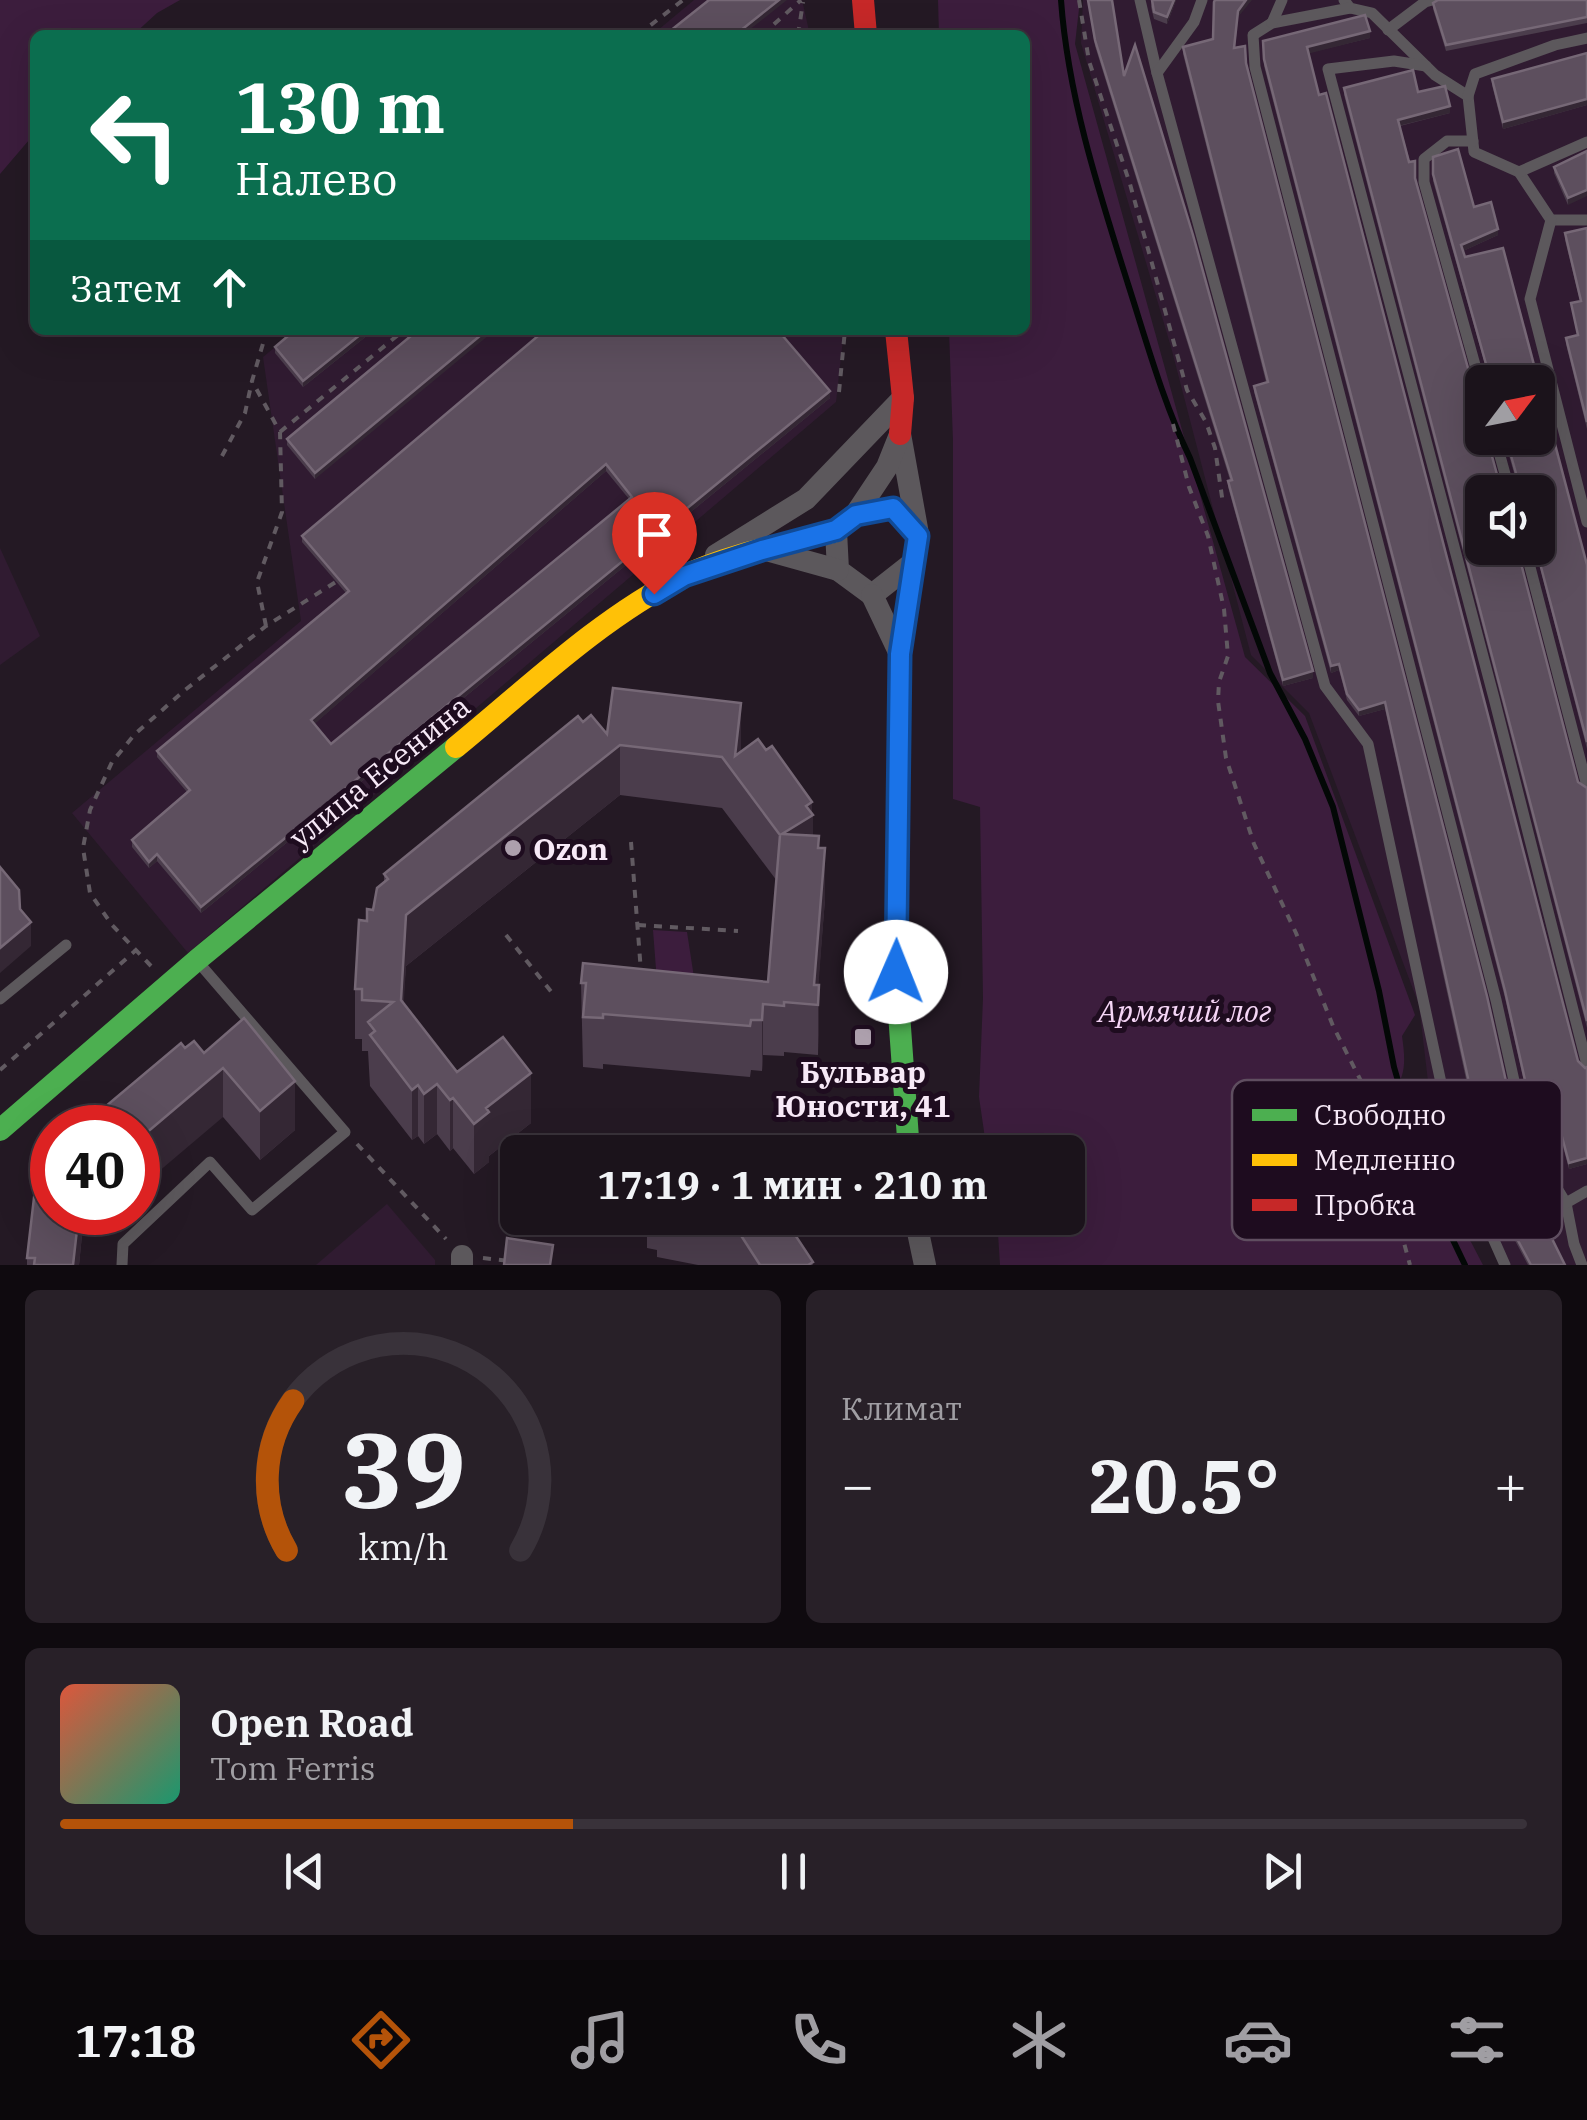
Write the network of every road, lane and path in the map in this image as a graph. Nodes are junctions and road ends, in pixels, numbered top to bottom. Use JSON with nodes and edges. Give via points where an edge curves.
{"nodes":[{"id":1,"x":683,"y":0,"type":"edge"},
{"id":2,"x":863,"y":0,"type":"edge"},
{"id":3,"x":1079,"y":0,"type":"edge"},
{"id":4,"x":1140,"y":0,"type":"edge"},
{"id":5,"x":1202,"y":0,"type":"edge"},
{"id":6,"x":1282,"y":0,"type":"edge"},
{"id":7,"x":1432,"y":0,"type":"edge"},
{"id":8,"x":802,"y":1,"type":"edge"},
{"id":9,"x":1347,"y":4,"type":"edge"},
{"id":10,"x":1272,"y":22,"type":"junction"},
{"id":11,"x":644,"y":30,"type":"edge"},
{"id":12,"x":768,"y":30,"type":"edge"},
{"id":13,"x":799,"y":30,"type":"edge"},
{"id":14,"x":866,"y":30,"type":"edge"},
{"id":15,"x":1388,"y":30,"type":"junction"},
{"id":16,"x":1587,"y":38,"type":"edge"},
{"id":17,"x":1426,"y":66,"type":"junction"},
{"id":18,"x":1156,"y":73,"type":"junction"},
{"id":19,"x":1468,"y":96,"type":"junction"},
{"id":20,"x":1472,"y":141,"type":"junction"},
{"id":21,"x":1587,"y":142,"type":"edge"},
{"id":22,"x":1519,"y":172,"type":"junction"},
{"id":23,"x":1551,"y":220,"type":"junction"},
{"id":24,"x":1587,"y":220,"type":"edge"},
{"id":25,"x":265,"y":335,"type":"edge"},
{"id":26,"x":398,"y":335,"type":"edge"},
{"id":27,"x":845,"y":335,"type":"edge"},
{"id":28,"x":897,"y":335,"type":"edge"},
{"id":29,"x":1475,"y":365,"type":"edge"},
{"id":30,"x":252,"y":381,"type":"junction"},
{"id":31,"x":840,"y":392,"type":"dead end"},
{"id":32,"x":903,"y":398,"type":"junction"},
{"id":33,"x":1174,"y":424,"type":"dead end"},
{"id":34,"x":280,"y":432,"type":"junction"},
{"id":35,"x":900,"y":434,"type":"junction"},
{"id":36,"x":222,"y":456,"type":"dead end"},
{"id":37,"x":1223,"y":504,"type":"dead end"},
{"id":38,"x":856,"y":515,"type":"junction"},
{"id":39,"x":1587,"y":522,"type":"edge"},
{"id":40,"x":836,"y":530,"type":"junction"},
{"id":41,"x":918,"y":536,"type":"junction"},
{"id":42,"x":762,"y":550,"type":"junction"},
{"id":43,"x":914,"y":562,"type":"junction"},
{"id":44,"x":1529,"y":565,"type":"edge"},
{"id":45,"x":838,"y":570,"type":"junction"},
{"id":46,"x":344,"y":576,"type":"edge"},
{"id":47,"x":684,"y":576,"type":"junction"},
{"id":48,"x":872,"y":594,"type":"junction"},
{"id":49,"x":266,"y":626,"type":"junction"},
{"id":50,"x":900,"y":654,"type":"junction"},
{"id":51,"x":1587,"y":786,"type":"edge"},
{"id":52,"x":631,"y":842,"type":"dead end"},
{"id":53,"x":638,"y":925,"type":"junction"},
{"id":54,"x":738,"y":931,"type":"dead end"},
{"id":55,"x":506,"y":936,"type":"dead end"},
{"id":56,"x":66,"y":945,"type":"dead end"},
{"id":57,"x":136,"y":950,"type":"junction"},
{"id":58,"x":197,"y":960,"type":"junction"},
{"id":59,"x":642,"y":972,"type":"edge"},
{"id":60,"x":168,"y":984,"type":"junction"},
{"id":61,"x":553,"y":994,"type":"dead end"},
{"id":62,"x":0,"y":999,"type":"edge"},
{"id":63,"x":1587,"y":1065,"type":"edge"},
{"id":64,"x":0,"y":1070,"type":"edge"},
{"id":65,"x":1360,"y":1080,"type":"edge"},
{"id":66,"x":1440,"y":1080,"type":"edge"},
{"id":67,"x":1514,"y":1080,"type":"edge"},
{"id":68,"x":0,"y":1130,"type":"edge"},
{"id":69,"x":345,"y":1132,"type":"junction"},
{"id":70,"x":908,"y":1135,"type":"edge"},
{"id":71,"x":1587,"y":1191,"type":"edge"},
{"id":72,"x":1562,"y":1196,"type":"edge"},
{"id":73,"x":1566,"y":1203,"type":"junction"},
{"id":74,"x":919,"y":1235,"type":"edge"},
{"id":75,"x":1403,"y":1240,"type":"edge"},
{"id":76,"x":1494,"y":1240,"type":"edge"},
{"id":77,"x":462,"y":1260,"type":"edge"},
{"id":78,"x":514,"y":1261,"type":"edge"},
{"id":79,"x":122,"y":1265,"type":"edge"},
{"id":80,"x":925,"y":1265,"type":"edge"},
{"id":81,"x":1410,"y":1265,"type":"edge"},
{"id":82,"x":1505,"y":1265,"type":"edge"},
{"id":83,"x":1582,"y":1265,"type":"edge"}],
"edges":[{"from":1,"to":11,"type":"path"},
{"from":2,"to":14,"type":"street"},
{"from":3,"to":37,"type":"path","via":[[1090,61],[1188,390],[1215,448]]},
{"from":4,"to":18,"type":"lane"},
{"from":5,"to":18,"type":"lane"},
{"from":6,"to":10,"type":"lane"},
{"from":7,"to":15,"type":"lane"},
{"from":8,"to":12,"type":"path"},
{"from":8,"to":13,"type":"path"},
{"from":9,"to":10,"type":"lane"},
{"from":9,"to":15,"type":"lane","via":[[1372,13]]},
{"from":10,"to":67,"type":"lane","via":[[1253,35],[1255,67]]},
{"from":15,"to":17,"type":"lane"},
{"from":16,"to":19,"type":"lane","via":[[1475,74]]},
{"from":17,"to":19,"type":"lane"},
{"from":17,"to":63,"type":"lane","via":[[1394,61],[1328,69]]},
{"from":18,"to":66,"type":"lane","via":[[1325,686],[1368,744]]},
{"from":19,"to":20,"type":"lane"},
{"from":20,"to":22,"type":"lane","via":[[1474,152]]},
{"from":20,"to":29,"type":"lane","via":[[1447,141],[1424,159],[1424,182]]},
{"from":21,"to":22,"type":"lane"},
{"from":22,"to":23,"type":"lane"},
{"from":23,"to":24,"type":"lane"},
{"from":23,"to":39,"type":"lane","via":[[1530,300]]},
{"from":25,"to":30,"type":"path"},
{"from":26,"to":34,"type":"path"},
{"from":27,"to":31,"type":"path"},
{"from":28,"to":32,"type":"street"},
{"from":30,"to":34,"type":"path"},
{"from":30,"to":36,"type":"path"},
{"from":32,"to":35,"type":"street"},
{"from":32,"to":47,"type":"street","via":[[806,499]]},
{"from":33,"to":65,"type":"path","via":[[1224,609],[1228,656],[1218,700],[1226,758],[1254,844]]},
{"from":34,"to":49,"type":"path","via":[[282,512],[258,582]]},
{"from":35,"to":38,"type":"street"},
{"from":35,"to":41,"type":"street"},
{"from":38,"to":40,"type":"street"},
{"from":38,"to":41,"type":"street","via":[[893,508]]},
{"from":40,"to":42,"type":"street","name":"улица Есенина"},
{"from":40,"to":45,"type":"street"},
{"from":41,"to":43,"type":"street"},
{"from":42,"to":45,"type":"street"},
{"from":42,"to":47,"type":"street","name":"улица Есенина"},
{"from":43,"to":48,"type":"street"},
{"from":43,"to":50,"type":"street"},
{"from":44,"to":51,"type":"lane"},
{"from":45,"to":48,"type":"street"},
{"from":46,"to":49,"type":"path"},
{"from":47,"to":58,"type":"street","name":"улица Есенина","via":[[602,627]]},
{"from":48,"to":50,"type":"street"},
{"from":49,"to":57,"type":"path","via":[[135,734],[112,762],[90,810],[83,848],[90,893]]},
{"from":50,"to":70,"type":"street","via":[[896,972]]},
{"from":52,"to":53,"type":"path"},
{"from":53,"to":54,"type":"path"},
{"from":53,"to":59,"type":"path"},
{"from":55,"to":61,"type":"path"},
{"from":56,"to":62,"type":"lane"},
{"from":57,"to":60,"type":"path"},
{"from":57,"to":64,"type":"path"},
{"from":58,"to":60,"type":"street","name":"улица Есенина"},
{"from":58,"to":69,"type":"lane"},
{"from":60,"to":68,"type":"street","name":"улица Есенина"},
{"from":69,"to":77,"type":"path"},
{"from":69,"to":79,"type":"lane","via":[[252,1210],[210,1162],[122,1244]]},
{"from":71,"to":73,"type":"lane"},
{"from":72,"to":73,"type":"lane"},
{"from":73,"to":83,"type":"lane"},
{"from":74,"to":80,"type":"street"},
{"from":75,"to":81,"type":"path"},
{"from":76,"to":82,"type":"lane"},
{"from":77,"to":78,"type":"path"}]}
